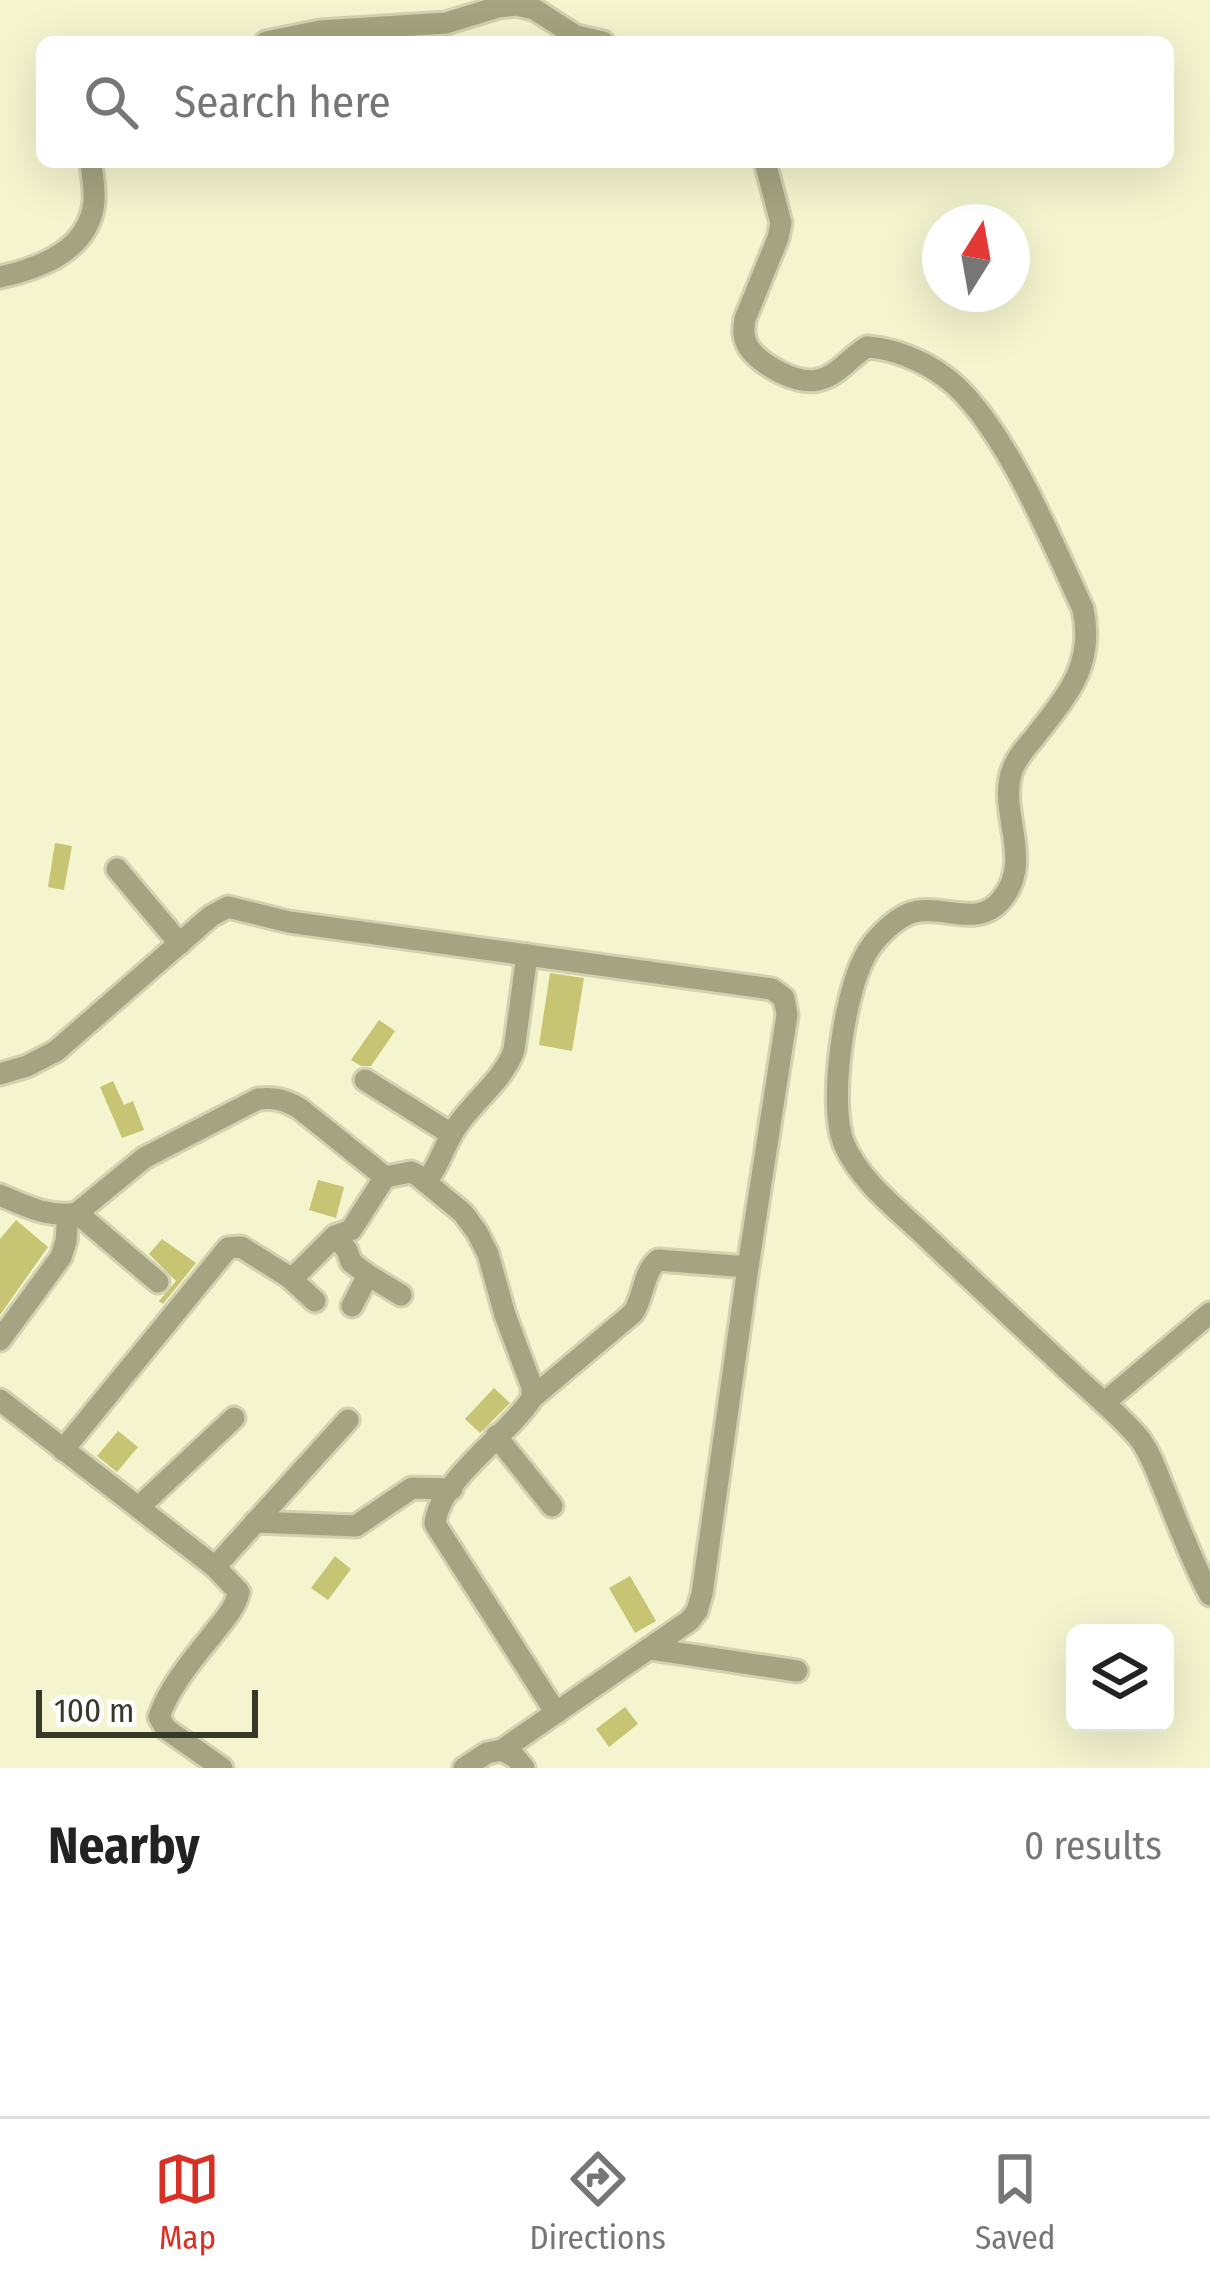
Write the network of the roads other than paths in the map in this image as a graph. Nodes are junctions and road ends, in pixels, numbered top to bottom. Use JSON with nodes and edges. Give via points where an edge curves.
{"nodes":[{"id":1,"x":295,"y":36,"type":"edge"},
{"id":2,"x":576,"y":36,"type":"edge"},
{"id":3,"x":92,"y":168,"type":"edge"},
{"id":4,"x":767,"y":168,"type":"edge"},
{"id":5,"x":0,"y":277,"type":"edge"},
{"id":6,"x":117,"y":869,"type":"dead end"},
{"id":7,"x":180,"y":944,"type":"junction"},
{"id":8,"x":527,"y":955,"type":"junction"},
{"id":9,"x":0,"y":1074,"type":"edge"},
{"id":10,"x":364,"y":1079,"type":"dead end"},
{"id":11,"x":452,"y":1134,"type":"junction"},
{"id":12,"x":385,"y":1177,"type":"junction"},
{"id":13,"x":427,"y":1182,"type":"junction"},
{"id":14,"x":0,"y":1195,"type":"edge"},
{"id":15,"x":72,"y":1214,"type":"junction"},
{"id":16,"x":335,"y":1236,"type":"junction"},
{"id":17,"x":748,"y":1267,"type":"junction"},
{"id":18,"x":368,"y":1275,"type":"junction"},
{"id":19,"x":289,"y":1277,"type":"junction"},
{"id":20,"x":158,"y":1282,"type":"dead end"},
{"id":21,"x":401,"y":1295,"type":"dead end"},
{"id":22,"x":315,"y":1301,"type":"dead end"},
{"id":23,"x":352,"y":1306,"type":"dead end"},
{"id":24,"x":1210,"y":1313,"type":"edge"},
{"id":25,"x":0,"y":1340,"type":"edge"},
{"id":26,"x":532,"y":1398,"type":"junction"},
{"id":27,"x":0,"y":1400,"type":"edge"},
{"id":28,"x":1104,"y":1403,"type":"junction"},
{"id":29,"x":234,"y":1418,"type":"dead end"},
{"id":30,"x":348,"y":1420,"type":"dead end"},
{"id":31,"x":496,"y":1436,"type":"junction"},
{"id":32,"x":63,"y":1450,"type":"junction"},
{"id":33,"x":452,"y":1489,"type":"junction"},
{"id":34,"x":139,"y":1507,"type":"junction"},
{"id":35,"x":552,"y":1507,"type":"dead end"},
{"id":36,"x":255,"y":1522,"type":"junction"},
{"id":37,"x":215,"y":1567,"type":"junction"},
{"id":38,"x":1210,"y":1594,"type":"edge"},
{"id":39,"x":651,"y":1648,"type":"junction"},
{"id":40,"x":797,"y":1671,"type":"dead end"},
{"id":41,"x":556,"y":1712,"type":"junction"},
{"id":42,"x":502,"y":1750,"type":"junction"},
{"id":43,"x":222,"y":1768,"type":"edge"},
{"id":44,"x":464,"y":1768,"type":"edge"},
{"id":45,"x":524,"y":1768,"type":"edge"}],
"edges":[{"from":1,"to":2,"type":"street","via":[[446,23],[517,5]]},
{"from":3,"to":5,"type":"street","via":[[95,198],[82,235],[50,261]]},
{"from":4,"to":28,"type":"street","via":[[781,223],[745,319],[750,349],[810,382],[867,347],[945,376],[996,436],[1083,609],[1087,644],[1079,676],[1011,775],[1017,849],[1007,892],[985,913],[905,915],[870,947],[853,989],[836,1096],[839,1127],[861,1172]]},
{"from":6,"to":7,"type":"street"},
{"from":7,"to":8,"type":"street","via":[[228,907]]},
{"from":7,"to":9,"type":"street","via":[[56,1051]]},
{"from":8,"to":11,"type":"street","via":[[510,1062]]},
{"from":8,"to":17,"type":"street","via":[[772,989],[784,998]]},
{"from":10,"to":11,"type":"street"},
{"from":11,"to":13,"type":"street"},
{"from":12,"to":13,"type":"street","via":[[411,1172]]},
{"from":12,"to":15,"type":"street","via":[[299,1108],[270,1097],[144,1158]]},
{"from":12,"to":16,"type":"street","via":[[351,1230]]},
{"from":13,"to":26,"type":"street","via":[[463,1213],[488,1254]]},
{"from":14,"to":15,"type":"street"},
{"from":15,"to":20,"type":"street"},
{"from":15,"to":25,"type":"street","via":[[61,1257]]},
{"from":16,"to":18,"type":"street"},
{"from":16,"to":19,"type":"street"},
{"from":17,"to":26,"type":"street","via":[[658,1260],[633,1313]]},
{"from":17,"to":39,"type":"street","via":[[698,1612]]},
{"from":18,"to":21,"type":"street"},
{"from":18,"to":23,"type":"street"},
{"from":19,"to":22,"type":"street"},
{"from":19,"to":32,"type":"street","via":[[241,1247],[228,1248]]},
{"from":24,"to":28,"type":"street"},
{"from":26,"to":31,"type":"street"},
{"from":27,"to":32,"type":"street"},
{"from":28,"to":38,"type":"street","via":[[1150,1456]]},
{"from":29,"to":34,"type":"street"},
{"from":30,"to":36,"type":"street"},
{"from":31,"to":33,"type":"street"},
{"from":31,"to":35,"type":"street"},
{"from":32,"to":34,"type":"street"},
{"from":33,"to":36,"type":"street","via":[[412,1488],[356,1526]]},
{"from":33,"to":41,"type":"street","via":[[435,1524]]},
{"from":34,"to":37,"type":"street"},
{"from":36,"to":37,"type":"street"},
{"from":37,"to":43,"type":"street","via":[[238,1599],[159,1717]]},
{"from":39,"to":40,"type":"street"},
{"from":39,"to":41,"type":"street"},
{"from":41,"to":42,"type":"street"},
{"from":42,"to":44,"type":"street"},
{"from":42,"to":45,"type":"street"}]}
